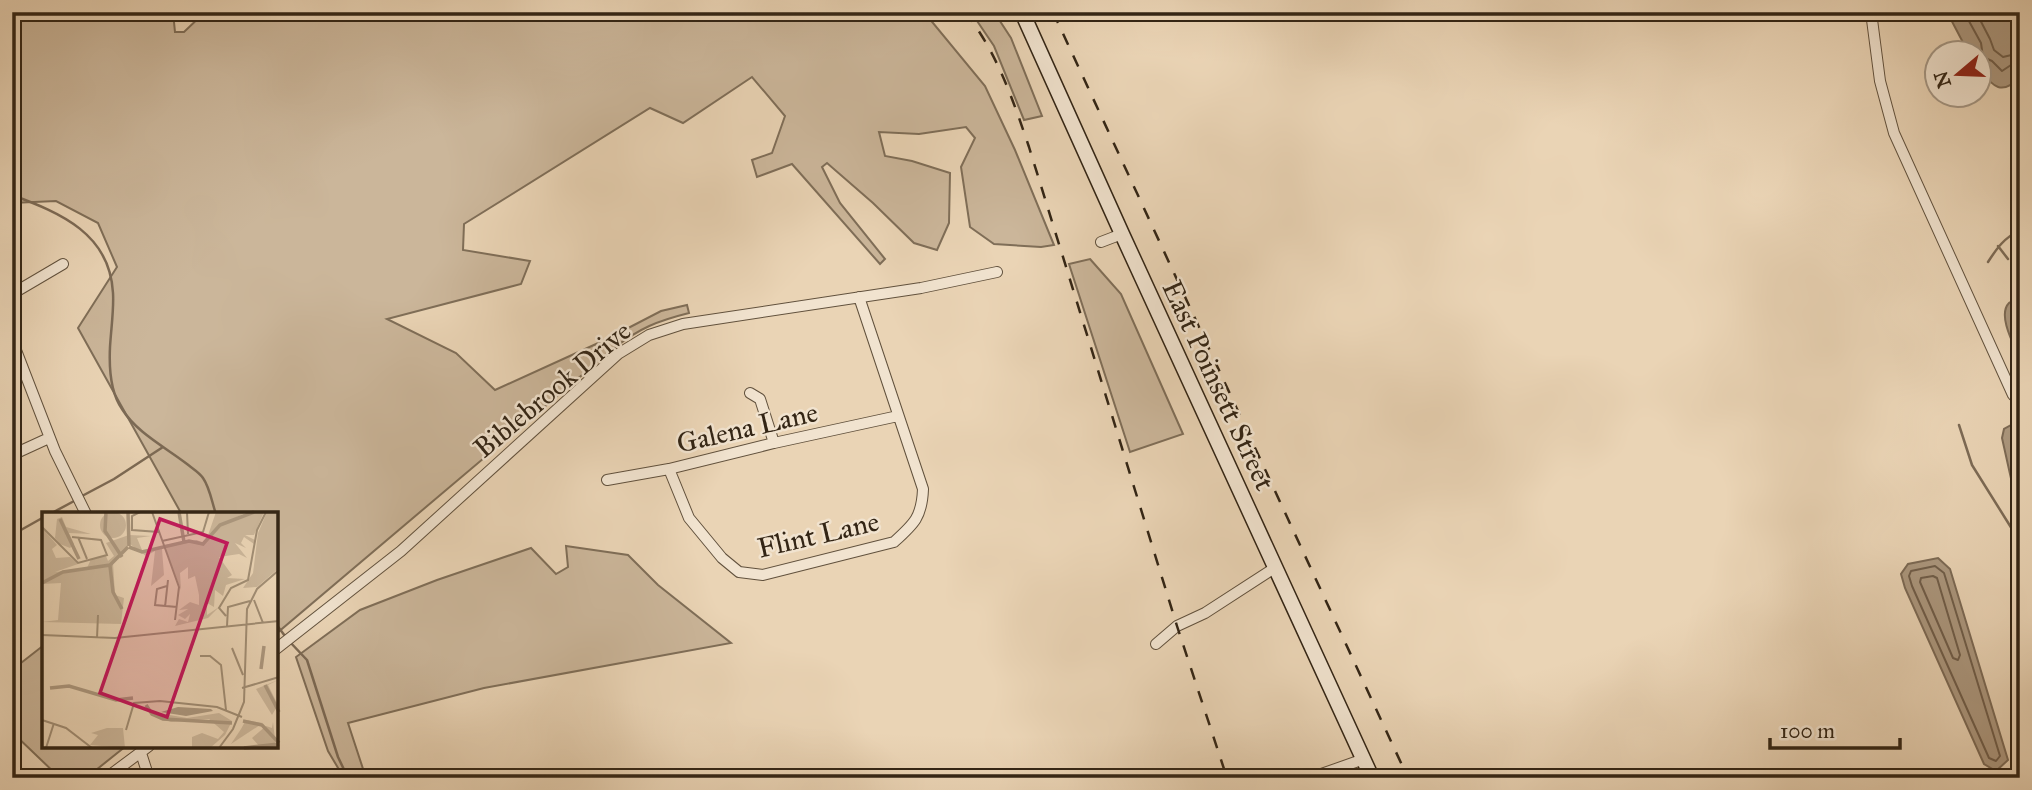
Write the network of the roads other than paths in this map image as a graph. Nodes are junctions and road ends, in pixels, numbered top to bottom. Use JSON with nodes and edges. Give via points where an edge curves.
{"nodes":[{"id":1,"x":1022,"y":12,"type":"edge"},
{"id":2,"x":1871,"y":12,"type":"edge"},
{"id":3,"x":1122,"y":234,"type":"junction"},
{"id":4,"x":1101,"y":242,"type":"dead end"},
{"id":5,"x":63,"y":264,"type":"dead end"},
{"id":6,"x":997,"y":272,"type":"dead end"},
{"id":7,"x":12,"y":293,"type":"edge"},
{"id":8,"x":859,"y":297,"type":"junction"},
{"id":9,"x":12,"y":340,"type":"edge"},
{"id":10,"x":750,"y":393,"type":"dead end"},
{"id":11,"x":2016,"y":396,"type":"edge"},
{"id":12,"x":898,"y":416,"type":"junction"},
{"id":13,"x":49,"y":438,"type":"junction"},
{"id":14,"x":774,"y":443,"type":"junction"},
{"id":15,"x":12,"y":454,"type":"edge"},
{"id":16,"x":669,"y":469,"type":"junction"},
{"id":17,"x":607,"y":480,"type":"dead end"},
{"id":18,"x":85,"y":512,"type":"edge"},
{"id":19,"x":1276,"y":568,"type":"junction"},
{"id":20,"x":284,"y":644,"type":"edge"},
{"id":21,"x":1156,"y":644,"type":"dead end"},
{"id":22,"x":145,"y":749,"type":"edge"},
{"id":23,"x":1364,"y":759,"type":"junction"},
{"id":24,"x":106,"y":778,"type":"edge"},
{"id":25,"x":149,"y":778,"type":"edge"},
{"id":26,"x":1310,"y":778,"type":"edge"},
{"id":27,"x":1372,"y":778,"type":"edge"}],
"edges":[{"from":1,"to":3,"type":"main road","name":"East Poinsett Street"},
{"from":2,"to":11,"type":"street","via":[[1880,81],[1894,133]]},
{"from":3,"to":4,"type":"street"},
{"from":3,"to":19,"type":"main road","name":"East Poinsett Street"},
{"from":5,"to":7,"type":"street"},
{"from":6,"to":8,"type":"street","name":"Biblebrook Drive"},
{"from":8,"to":12,"type":"street","name":"Flint Lane"},
{"from":8,"to":20,"type":"street","name":"Biblebrook Drive","via":[[683,324],[633,344],[420,535]]},
{"from":9,"to":13,"type":"street"},
{"from":10,"to":14,"type":"street","via":[[760,399]]},
{"from":12,"to":14,"type":"street","name":"Galena Lane"},
{"from":12,"to":16,"type":"street","name":"Flint Lane","via":[[923,489],[922,508],[909,529],[894,542],[763,575],[739,572],[722,558],[689,518]]},
{"from":13,"to":15,"type":"street"},
{"from":13,"to":18,"type":"street"},
{"from":14,"to":16,"type":"street","name":"Galena Lane"},
{"from":16,"to":17,"type":"street","name":"Galena Lane"},
{"from":19,"to":21,"type":"street","via":[[1177,626]]},
{"from":19,"to":23,"type":"main road","name":"East Poinsett Street"},
{"from":22,"to":24,"type":"street"},
{"from":22,"to":25,"type":"street"},
{"from":23,"to":26,"type":"street"},
{"from":23,"to":27,"type":"main road","name":"East Poinsett Street"}]}
